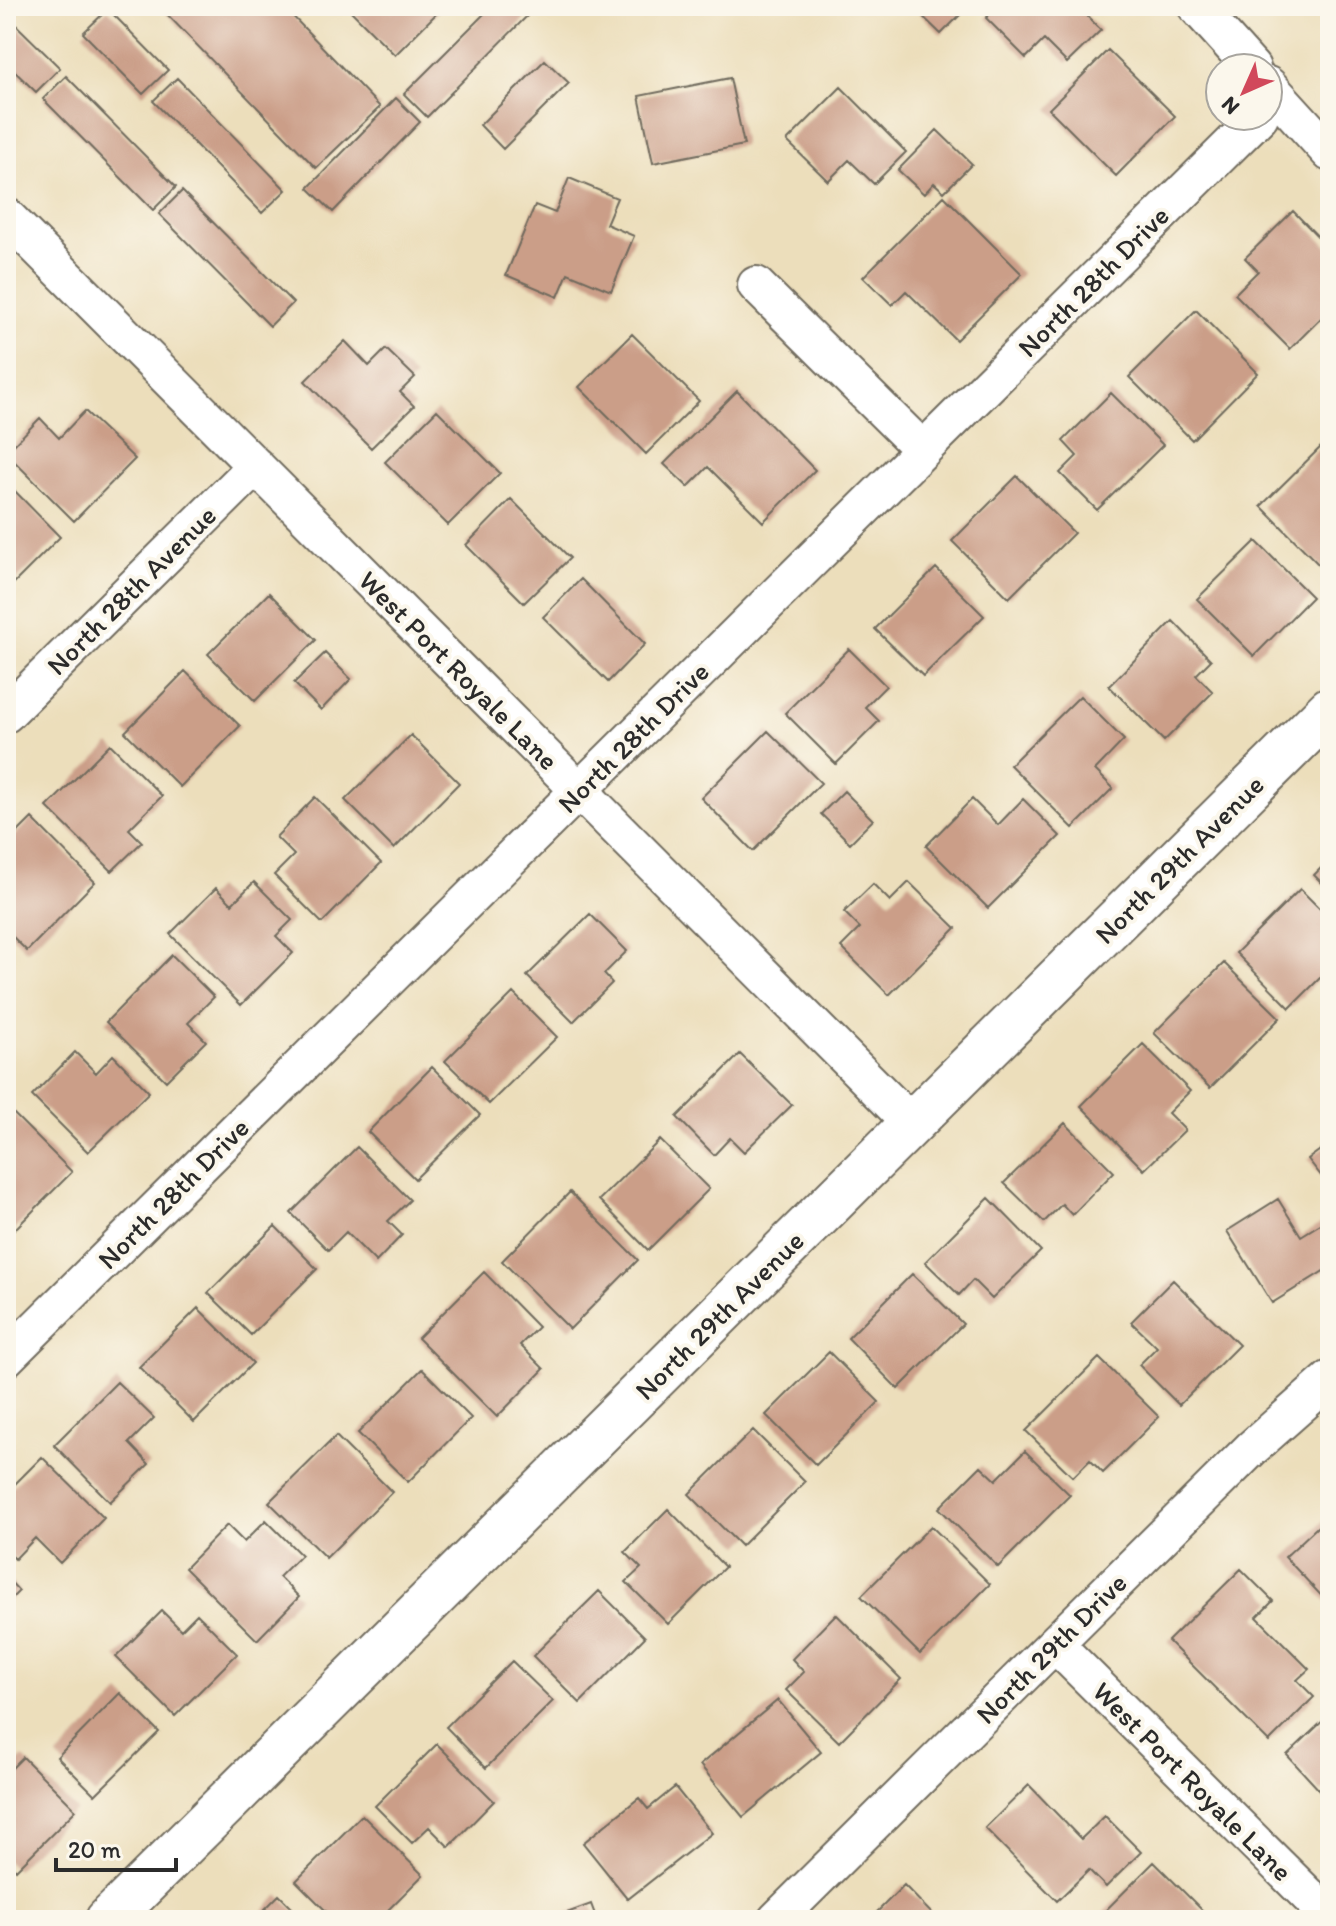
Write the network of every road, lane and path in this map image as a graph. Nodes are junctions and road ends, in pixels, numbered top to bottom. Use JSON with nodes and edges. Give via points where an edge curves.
{"nodes":[{"id":1,"x":1196,"y":6,"type":"edge"},
{"id":2,"x":1238,"y":52,"type":"edge"},
{"id":3,"x":1284,"y":115,"type":"edge"},
{"id":4,"x":1239,"y":132,"type":"edge"},
{"id":5,"x":1330,"y":153,"type":"edge"},
{"id":6,"x":6,"y":216,"type":"edge"},
{"id":7,"x":756,"y":285,"type":"dead end"},
{"id":8,"x":923,"y":450,"type":"junction"},
{"id":9,"x":256,"y":466,"type":"junction"},
{"id":10,"x":1330,"y":709,"type":"edge"},
{"id":11,"x":6,"y":714,"type":"edge"},
{"id":12,"x":580,"y":790,"type":"junction"},
{"id":13,"x":912,"y":1124,"type":"junction"},
{"id":14,"x":6,"y":1358,"type":"edge"},
{"id":15,"x":1330,"y":1379,"type":"edge"},
{"id":16,"x":1056,"y":1645,"type":"junction"},
{"id":17,"x":1330,"y":1917,"type":"edge"},
{"id":18,"x":108,"y":1920,"type":"edge"},
{"id":19,"x":776,"y":1920,"type":"edge"}],
"edges":[{"from":1,"to":2,"type":"street"},
{"from":3,"to":5,"type":"street"},
{"from":4,"to":8,"type":"street","name":"North 28th Drive"},
{"from":6,"to":9,"type":"street","name":"West Port Royale Lane"},
{"from":7,"to":8,"type":"street"},
{"from":8,"to":12,"type":"street","name":"North 28th Drive"},
{"from":9,"to":11,"type":"street","name":"North 28th Avenue"},
{"from":9,"to":12,"type":"street","name":"West Port Royale Lane"},
{"from":10,"to":13,"type":"street","name":"North 29th Avenue"},
{"from":12,"to":13,"type":"street","name":"West Port Royale Lane"},
{"from":12,"to":14,"type":"street","name":"North 28th Drive"},
{"from":13,"to":18,"type":"street","name":"North 29th Avenue"},
{"from":15,"to":16,"type":"street","name":"North 29th Drive","via":[[1252,1448]]},
{"from":16,"to":17,"type":"street","name":"West Port Royale Lane"},
{"from":16,"to":19,"type":"street","name":"North 29th Drive"}]}
